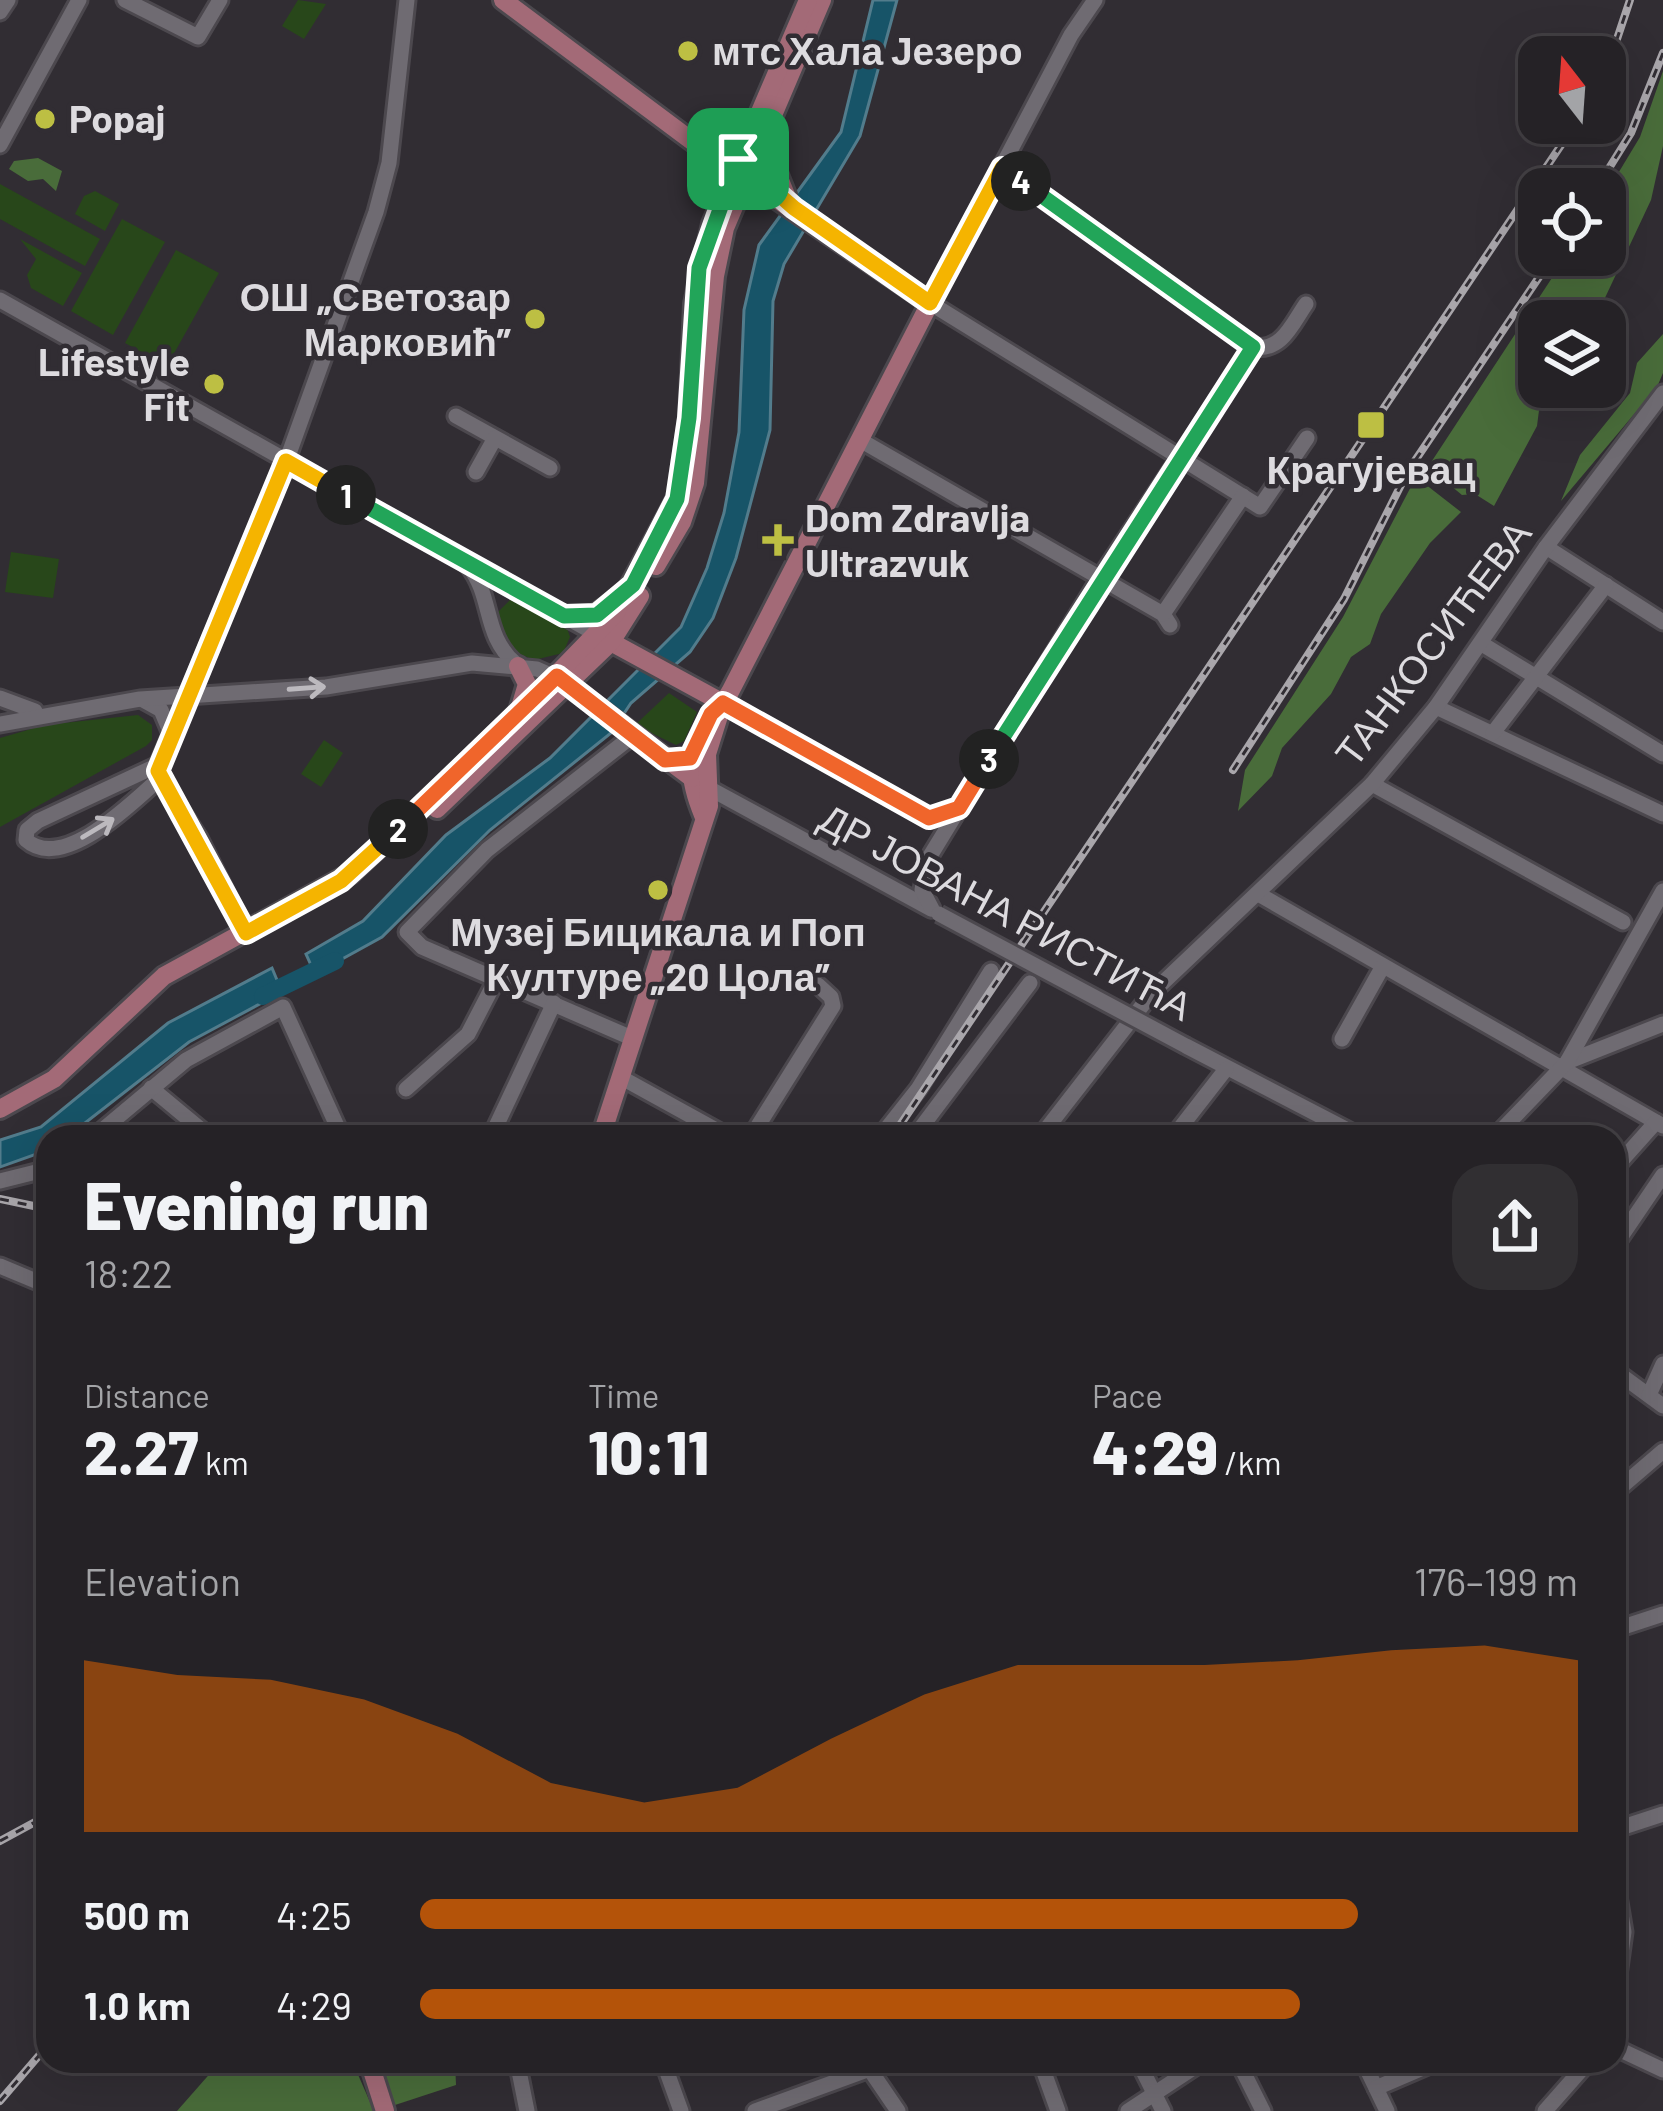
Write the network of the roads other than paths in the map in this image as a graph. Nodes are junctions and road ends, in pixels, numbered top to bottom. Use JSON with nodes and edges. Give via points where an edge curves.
{"nodes":[{"id":1,"x":8,"y":0,"type":"edge"},
{"id":2,"x":79,"y":0,"type":"edge"},
{"id":3,"x":125,"y":0,"type":"edge"},
{"id":4,"x":220,"y":0,"type":"edge"},
{"id":5,"x":407,"y":0,"type":"edge"},
{"id":6,"x":502,"y":0,"type":"edge"},
{"id":7,"x":808,"y":0,"type":"edge"},
{"id":8,"x":822,"y":0,"type":"edge"},
{"id":9,"x":1095,"y":0,"type":"edge"},
{"id":10,"x":0,"y":12,"type":"edge"},
{"id":11,"x":764,"y":103,"type":"junction"},
{"id":12,"x":764,"y":143,"type":"junction"},
{"id":13,"x":0,"y":145,"type":"edge"},
{"id":14,"x":707,"y":146,"type":"junction"},
{"id":15,"x":1002,"y":168,"type":"junction"},
{"id":16,"x":742,"y":169,"type":"junction"},
{"id":17,"x":718,"y":202,"type":"junction"},
{"id":18,"x":786,"y":202,"type":"junction"},
{"id":19,"x":722,"y":239,"type":"junction"},
{"id":20,"x":0,"y":299,"type":"edge"},
{"id":21,"x":930,"y":303,"type":"junction"},
{"id":22,"x":1306,"y":304,"type":"dead end"},
{"id":23,"x":1253,"y":347,"type":"junction"},
{"id":24,"x":1663,"y":393,"type":"edge"},
{"id":25,"x":456,"y":416,"type":"dead end"},
{"id":26,"x":495,"y":438,"type":"junction"},
{"id":27,"x":1306,"y":438,"type":"dead end"},
{"id":28,"x":860,"y":440,"type":"junction"},
{"id":29,"x":1179,"y":458,"type":"junction"},
{"id":30,"x":286,"y":461,"type":"junction"},
{"id":31,"x":550,"y":468,"type":"dead end"},
{"id":32,"x":476,"y":472,"type":"dead end"},
{"id":33,"x":1243,"y":496,"type":"junction"},
{"id":34,"x":1546,"y":547,"type":"junction"},
{"id":35,"x":466,"y":563,"type":"junction"},
{"id":36,"x":1100,"y":578,"type":"junction"},
{"id":37,"x":633,"y":585,"type":"junction"},
{"id":38,"x":1606,"y":585,"type":"junction"},
{"id":39,"x":524,"y":592,"type":"junction"},
{"id":40,"x":564,"y":616,"type":"junction"},
{"id":41,"x":487,"y":619,"type":"junction"},
{"id":42,"x":1663,"y":622,"type":"edge"},
{"id":43,"x":605,"y":639,"type":"junction"},
{"id":44,"x":1482,"y":644,"type":"junction"},
{"id":45,"x":518,"y":666,"type":"junction"},
{"id":46,"x":1534,"y":677,"type":"junction"},
{"id":47,"x":570,"y":687,"type":"junction"},
{"id":48,"x":191,"y":697,"type":"junction"},
{"id":49,"x":0,"y":698,"type":"edge"},
{"id":50,"x":140,"y":699,"type":"junction"},
{"id":51,"x":723,"y":703,"type":"junction"},
{"id":52,"x":1436,"y":707,"type":"junction"},
{"id":53,"x":44,"y":712,"type":"junction"},
{"id":54,"x":516,"y":716,"type":"junction"},
{"id":55,"x":0,"y":724,"type":"edge"},
{"id":56,"x":1493,"y":733,"type":"junction"},
{"id":57,"x":629,"y":735,"type":"junction"},
{"id":58,"x":172,"y":736,"type":"junction"},
{"id":59,"x":709,"y":747,"type":"junction"},
{"id":60,"x":1663,"y":754,"type":"edge"},
{"id":61,"x":691,"y":768,"type":"junction"},
{"id":62,"x":159,"y":771,"type":"junction"},
{"id":63,"x":1372,"y":784,"type":"junction"},
{"id":64,"x":710,"y":789,"type":"junction"},
{"id":65,"x":959,"y":808,"type":"junction"},
{"id":66,"x":1663,"y":814,"type":"edge"},
{"id":67,"x":704,"y":815,"type":"junction"},
{"id":68,"x":929,"y":818,"type":"junction"},
{"id":69,"x":936,"y":845,"type":"junction"},
{"id":70,"x":927,"y":861,"type":"junction"},
{"id":71,"x":870,"y":875,"type":"junction"},
{"id":72,"x":1663,"y":891,"type":"edge"},
{"id":73,"x":1261,"y":895,"type":"junction"},
{"id":74,"x":936,"y":912,"type":"junction"},
{"id":75,"x":1623,"y":922,"type":"dead end"},
{"id":76,"x":246,"y":933,"type":"junction"},
{"id":77,"x":1383,"y":966,"type":"junction"},
{"id":78,"x":991,"y":971,"type":"dead end"},
{"id":79,"x":496,"y":980,"type":"junction"},
{"id":80,"x":1030,"y":983,"type":"dead end"},
{"id":81,"x":818,"y":985,"type":"dead end"},
{"id":82,"x":148,"y":995,"type":"junction"},
{"id":83,"x":554,"y":1003,"type":"junction"},
{"id":84,"x":1663,"y":1024,"type":"edge"},
{"id":85,"x":634,"y":1040,"type":"junction"},
{"id":86,"x":1342,"y":1040,"type":"dead end"},
{"id":87,"x":1564,"y":1065,"type":"junction"},
{"id":88,"x":1226,"y":1069,"type":"junction"},
{"id":89,"x":622,"y":1078,"type":"junction"},
{"id":90,"x":151,"y":1088,"type":"junction"},
{"id":91,"x":406,"y":1089,"type":"dead end"},
{"id":92,"x":0,"y":1109,"type":"edge"},
{"id":93,"x":1660,"y":1124,"type":"edge"},
{"id":94,"x":108,"y":1125,"type":"edge"},
{"id":95,"x":196,"y":1125,"type":"edge"},
{"id":96,"x":337,"y":1125,"type":"edge"},
{"id":97,"x":497,"y":1125,"type":"edge"},
{"id":98,"x":605,"y":1125,"type":"edge"},
{"id":99,"x":707,"y":1125,"type":"edge"},
{"id":100,"x":759,"y":1125,"type":"edge"},
{"id":101,"x":890,"y":1125,"type":"edge"},
{"id":102,"x":923,"y":1125,"type":"edge"},
{"id":103,"x":1049,"y":1125,"type":"edge"},
{"id":104,"x":1182,"y":1125,"type":"edge"},
{"id":105,"x":1337,"y":1125,"type":"edge"},
{"id":106,"x":1506,"y":1125,"type":"edge"},
{"id":107,"x":1626,"y":1157,"type":"edge"},
{"id":108,"x":36,"y":1172,"type":"edge"},
{"id":109,"x":1663,"y":1175,"type":"edge"},
{"id":110,"x":0,"y":1181,"type":"edge"},
{"id":111,"x":1626,"y":1229,"type":"edge"},
{"id":112,"x":0,"y":1266,"type":"edge"},
{"id":113,"x":36,"y":1281,"type":"edge"},
{"id":114,"x":1663,"y":1364,"type":"edge"},
{"id":115,"x":1626,"y":1379,"type":"edge"},
{"id":116,"x":1656,"y":1400,"type":"edge"},
{"id":117,"x":1663,"y":1451,"type":"edge"},
{"id":118,"x":1626,"y":1483,"type":"edge"},
{"id":119,"x":1663,"y":1614,"type":"edge"},
{"id":120,"x":1626,"y":1626,"type":"edge"},
{"id":121,"x":1663,"y":1814,"type":"edge"},
{"id":122,"x":1626,"y":1826,"type":"edge"},
{"id":123,"x":1626,"y":2053,"type":"edge"},
{"id":124,"x":1663,"y":2070,"type":"edge"},
{"id":125,"x":373,"y":2073,"type":"edge"},
{"id":126,"x":519,"y":2073,"type":"edge"},
{"id":127,"x":667,"y":2073,"type":"edge"},
{"id":128,"x":853,"y":2073,"type":"edge"},
{"id":129,"x":872,"y":2073,"type":"edge"},
{"id":130,"x":1044,"y":2073,"type":"edge"},
{"id":131,"x":1144,"y":2073,"type":"edge"},
{"id":132,"x":1186,"y":2073,"type":"edge"},
{"id":133,"x":1244,"y":2073,"type":"edge"},
{"id":134,"x":1369,"y":2073,"type":"edge"},
{"id":135,"x":1411,"y":2073,"type":"edge"},
{"id":136,"x":1578,"y":2073,"type":"edge"},
{"id":137,"x":1376,"y":2088,"type":"junction"},
{"id":138,"x":1154,"y":2094,"type":"junction"},
{"id":139,"x":793,"y":2106,"type":"edge"},
{"id":140,"x":385,"y":2111,"type":"edge"},
{"id":141,"x":527,"y":2111,"type":"edge"},
{"id":142,"x":681,"y":2111,"type":"edge"},
{"id":143,"x":755,"y":2111,"type":"edge"},
{"id":144,"x":898,"y":2111,"type":"edge"},
{"id":145,"x":1058,"y":2111,"type":"edge"},
{"id":146,"x":1127,"y":2111,"type":"edge"},
{"id":147,"x":1163,"y":2111,"type":"edge"},
{"id":148,"x":1263,"y":2111,"type":"edge"},
{"id":149,"x":1387,"y":2111,"type":"edge"},
{"id":150,"x":1545,"y":2111,"type":"edge"}],
"edges":[{"from":1,"to":10,"type":"street"},
{"from":2,"to":13,"type":"street"},
{"from":3,"to":4,"type":"street","via":[[198,37]]},
{"from":5,"to":30,"type":"street","via":[[383,188]]},
{"from":6,"to":14,"type":"main road"},
{"from":7,"to":11,"type":"main road"},
{"from":8,"to":12,"type":"main road"},
{"from":9,"to":15,"type":"street"},
{"from":11,"to":14,"type":"main road","via":[[736,139]]},
{"from":11,"to":16,"type":"main road"},
{"from":12,"to":16,"type":"main road"},
{"from":12,"to":18,"type":"main road"},
{"from":14,"to":16,"type":"main road"},
{"from":14,"to":17,"type":"main road"},
{"from":15,"to":21,"type":"street"},
{"from":15,"to":23,"type":"street"},
{"from":16,"to":17,"type":"main road"},
{"from":16,"to":18,"type":"main road"},
{"from":16,"to":19,"type":"main road"},
{"from":17,"to":37,"type":"main road","via":[[696,286],[680,486]]},
{"from":18,"to":19,"type":"main road","via":[[746,205]]},
{"from":18,"to":21,"type":"main road"},
{"from":19,"to":43,"type":"main road","via":[[691,498],[674,538]]},
{"from":20,"to":30,"type":"street"},
{"from":21,"to":28,"type":"main road"},
{"from":21,"to":29,"type":"street"},
{"from":22,"to":23,"type":"street","via":[[1282,341]]},
{"from":23,"to":29,"type":"street"},
{"from":24,"to":34,"type":"street","name":"ТАНКОСИЋЕВА"},
{"from":25,"to":26,"type":"street"},
{"from":26,"to":31,"type":"street"},
{"from":26,"to":32,"type":"street"},
{"from":27,"to":33,"type":"street","via":[[1260,507]]},
{"from":28,"to":36,"type":"street"},
{"from":28,"to":51,"type":"main road"},
{"from":29,"to":33,"type":"street"},
{"from":29,"to":36,"type":"street"},
{"from":30,"to":35,"type":"street"},
{"from":30,"to":48,"type":"street"},
{"from":33,"to":36,"type":"street","via":[[1167,620]]},
{"from":34,"to":38,"type":"street"},
{"from":34,"to":44,"type":"street","name":"ТАНКОСИЋЕВА"},
{"from":35,"to":39,"type":"street"},
{"from":35,"to":41,"type":"street","via":[[482,584]]},
{"from":36,"to":65,"type":"street"},
{"from":37,"to":40,"type":"main road","via":[[597,615]]},
{"from":37,"to":43,"type":"main road"},
{"from":38,"to":42,"type":"street"},
{"from":38,"to":46,"type":"street"},
{"from":39,"to":40,"type":"street"},
{"from":39,"to":41,"type":"street","via":[[503,599]]},
{"from":40,"to":43,"type":"street"},
{"from":41,"to":45,"type":"street"},
{"from":43,"to":47,"type":"main road"},
{"from":43,"to":51,"type":"main road"},
{"from":44,"to":46,"type":"street"},
{"from":44,"to":52,"type":"street","name":"ТАНКОСИЋЕВА"},
{"from":45,"to":47,"type":"street"},
{"from":48,"to":45,"type":"street","one_way":true,"via":[[494,662]]},
{"from":45,"to":54,"type":"main road","via":[[527,684]]},
{"from":46,"to":56,"type":"street"},
{"from":46,"to":60,"type":"street"},
{"from":47,"to":54,"type":"main road"},
{"from":47,"to":57,"type":"main road"},
{"from":47,"to":82,"type":"main road","via":[[344,895]]},
{"from":48,"to":50,"type":"street"},
{"from":48,"to":58,"type":"street"},
{"from":49,"to":53,"type":"street"},
{"from":50,"to":53,"type":"street"},
{"from":50,"to":58,"type":"street","via":[[161,710]]},
{"from":51,"to":59,"type":"main road"},
{"from":51,"to":61,"type":"main road"},
{"from":51,"to":68,"type":"street"},
{"from":52,"to":56,"type":"street"},
{"from":52,"to":63,"type":"street","name":"ТАНКОСИЋЕВА"},
{"from":53,"to":55,"type":"street"},
{"from":54,"to":76,"type":"main road","via":[[350,874]]},
{"from":56,"to":66,"type":"street"},
{"from":57,"to":61,"type":"main road"},
{"from":57,"to":79,"type":"street","via":[[487,850],[408,929],[422,947]]},
{"from":58,"to":62,"type":"street"},
{"from":59,"to":61,"type":"main road"},
{"from":59,"to":64,"type":"main road"},
{"from":61,"to":64,"type":"street","name":"ДР ЈОВАНА РИСТИЋА"},
{"from":61,"to":67,"type":"main road"},
{"from":62,"to":62,"type":"street","one_way":true,"via":[[38,821],[26,840],[47,848],[78,840],[118,816]]},
{"from":62,"to":76,"type":"street"},
{"from":63,"to":73,"type":"street","name":"ТАНКОСИЋЕВА"},
{"from":63,"to":75,"type":"street"},
{"from":64,"to":67,"type":"main road"},
{"from":64,"to":71,"type":"street","name":"ДР ЈОВАНА РИСТИЋА"},
{"from":65,"to":68,"type":"street"},
{"from":65,"to":69,"type":"street"},
{"from":67,"to":85,"type":"main road"},
{"from":68,"to":69,"type":"street"},
{"from":69,"to":70,"type":"street"},
{"from":70,"to":71,"type":"street","via":[[898,881]]},
{"from":70,"to":74,"type":"street","via":[[922,890]]},
{"from":71,"to":74,"type":"street","name":"ДР ЈОВАНА РИСТИЋА"},
{"from":72,"to":87,"type":"street"},
{"from":73,"to":77,"type":"street"},
{"from":73,"to":103,"type":"street","name":"ТАНКОСИЋЕВА","via":[[1133,1016]]},
{"from":74,"to":88,"type":"street","name":"ДР ЈОВАНА РИСТИЋА","bridge":true},
{"from":76,"to":82,"type":"main road","via":[[164,976]]},
{"from":77,"to":86,"type":"street"},
{"from":77,"to":87,"type":"street"},
{"from":78,"to":101,"type":"street"},
{"from":79,"to":83,"type":"street"},
{"from":79,"to":91,"type":"street","via":[[468,1034]]},
{"from":80,"to":102,"type":"street"},
{"from":81,"to":100,"type":"street","via":[[833,1006]]},
{"from":82,"to":92,"type":"main road","via":[[54,1079]]},
{"from":83,"to":85,"type":"street"},
{"from":83,"to":97,"type":"street"},
{"from":84,"to":87,"type":"street"},
{"from":85,"to":89,"type":"main road"},
{"from":87,"to":93,"type":"street"},
{"from":87,"to":106,"type":"street"},
{"from":88,"to":104,"type":"street"},
{"from":88,"to":105,"type":"street","name":"ДР ЈОВАНА РИСТИЋА"},
{"from":89,"to":98,"type":"main road"},
{"from":89,"to":99,"type":"street"},
{"from":90,"to":94,"type":"street"},
{"from":90,"to":95,"type":"street"},
{"from":90,"to":96,"type":"street","via":[[203,1049],[283,1007]]},
{"from":93,"to":107,"type":"street"},
{"from":108,"to":110,"type":"street"},
{"from":109,"to":111,"type":"street"},
{"from":112,"to":113,"type":"street"},
{"from":114,"to":116,"type":"street"},
{"from":115,"to":116,"type":"street"},
{"from":117,"to":118,"type":"street"},
{"from":119,"to":120,"type":"street"},
{"from":121,"to":122,"type":"street"},
{"from":123,"to":124,"type":"street"},
{"from":125,"to":140,"type":"main road"},
{"from":126,"to":141,"type":"street"},
{"from":127,"to":142,"type":"street"},
{"from":128,"to":139,"type":"street"},
{"from":129,"to":144,"type":"street"},
{"from":130,"to":145,"type":"street"},
{"from":131,"to":138,"type":"street"},
{"from":132,"to":138,"type":"street"},
{"from":133,"to":148,"type":"street"},
{"from":134,"to":137,"type":"street"},
{"from":135,"to":137,"type":"street"},
{"from":136,"to":150,"type":"street"},
{"from":137,"to":149,"type":"street"},
{"from":138,"to":146,"type":"street"},
{"from":138,"to":147,"type":"street"},
{"from":139,"to":143,"type":"street"}]}
